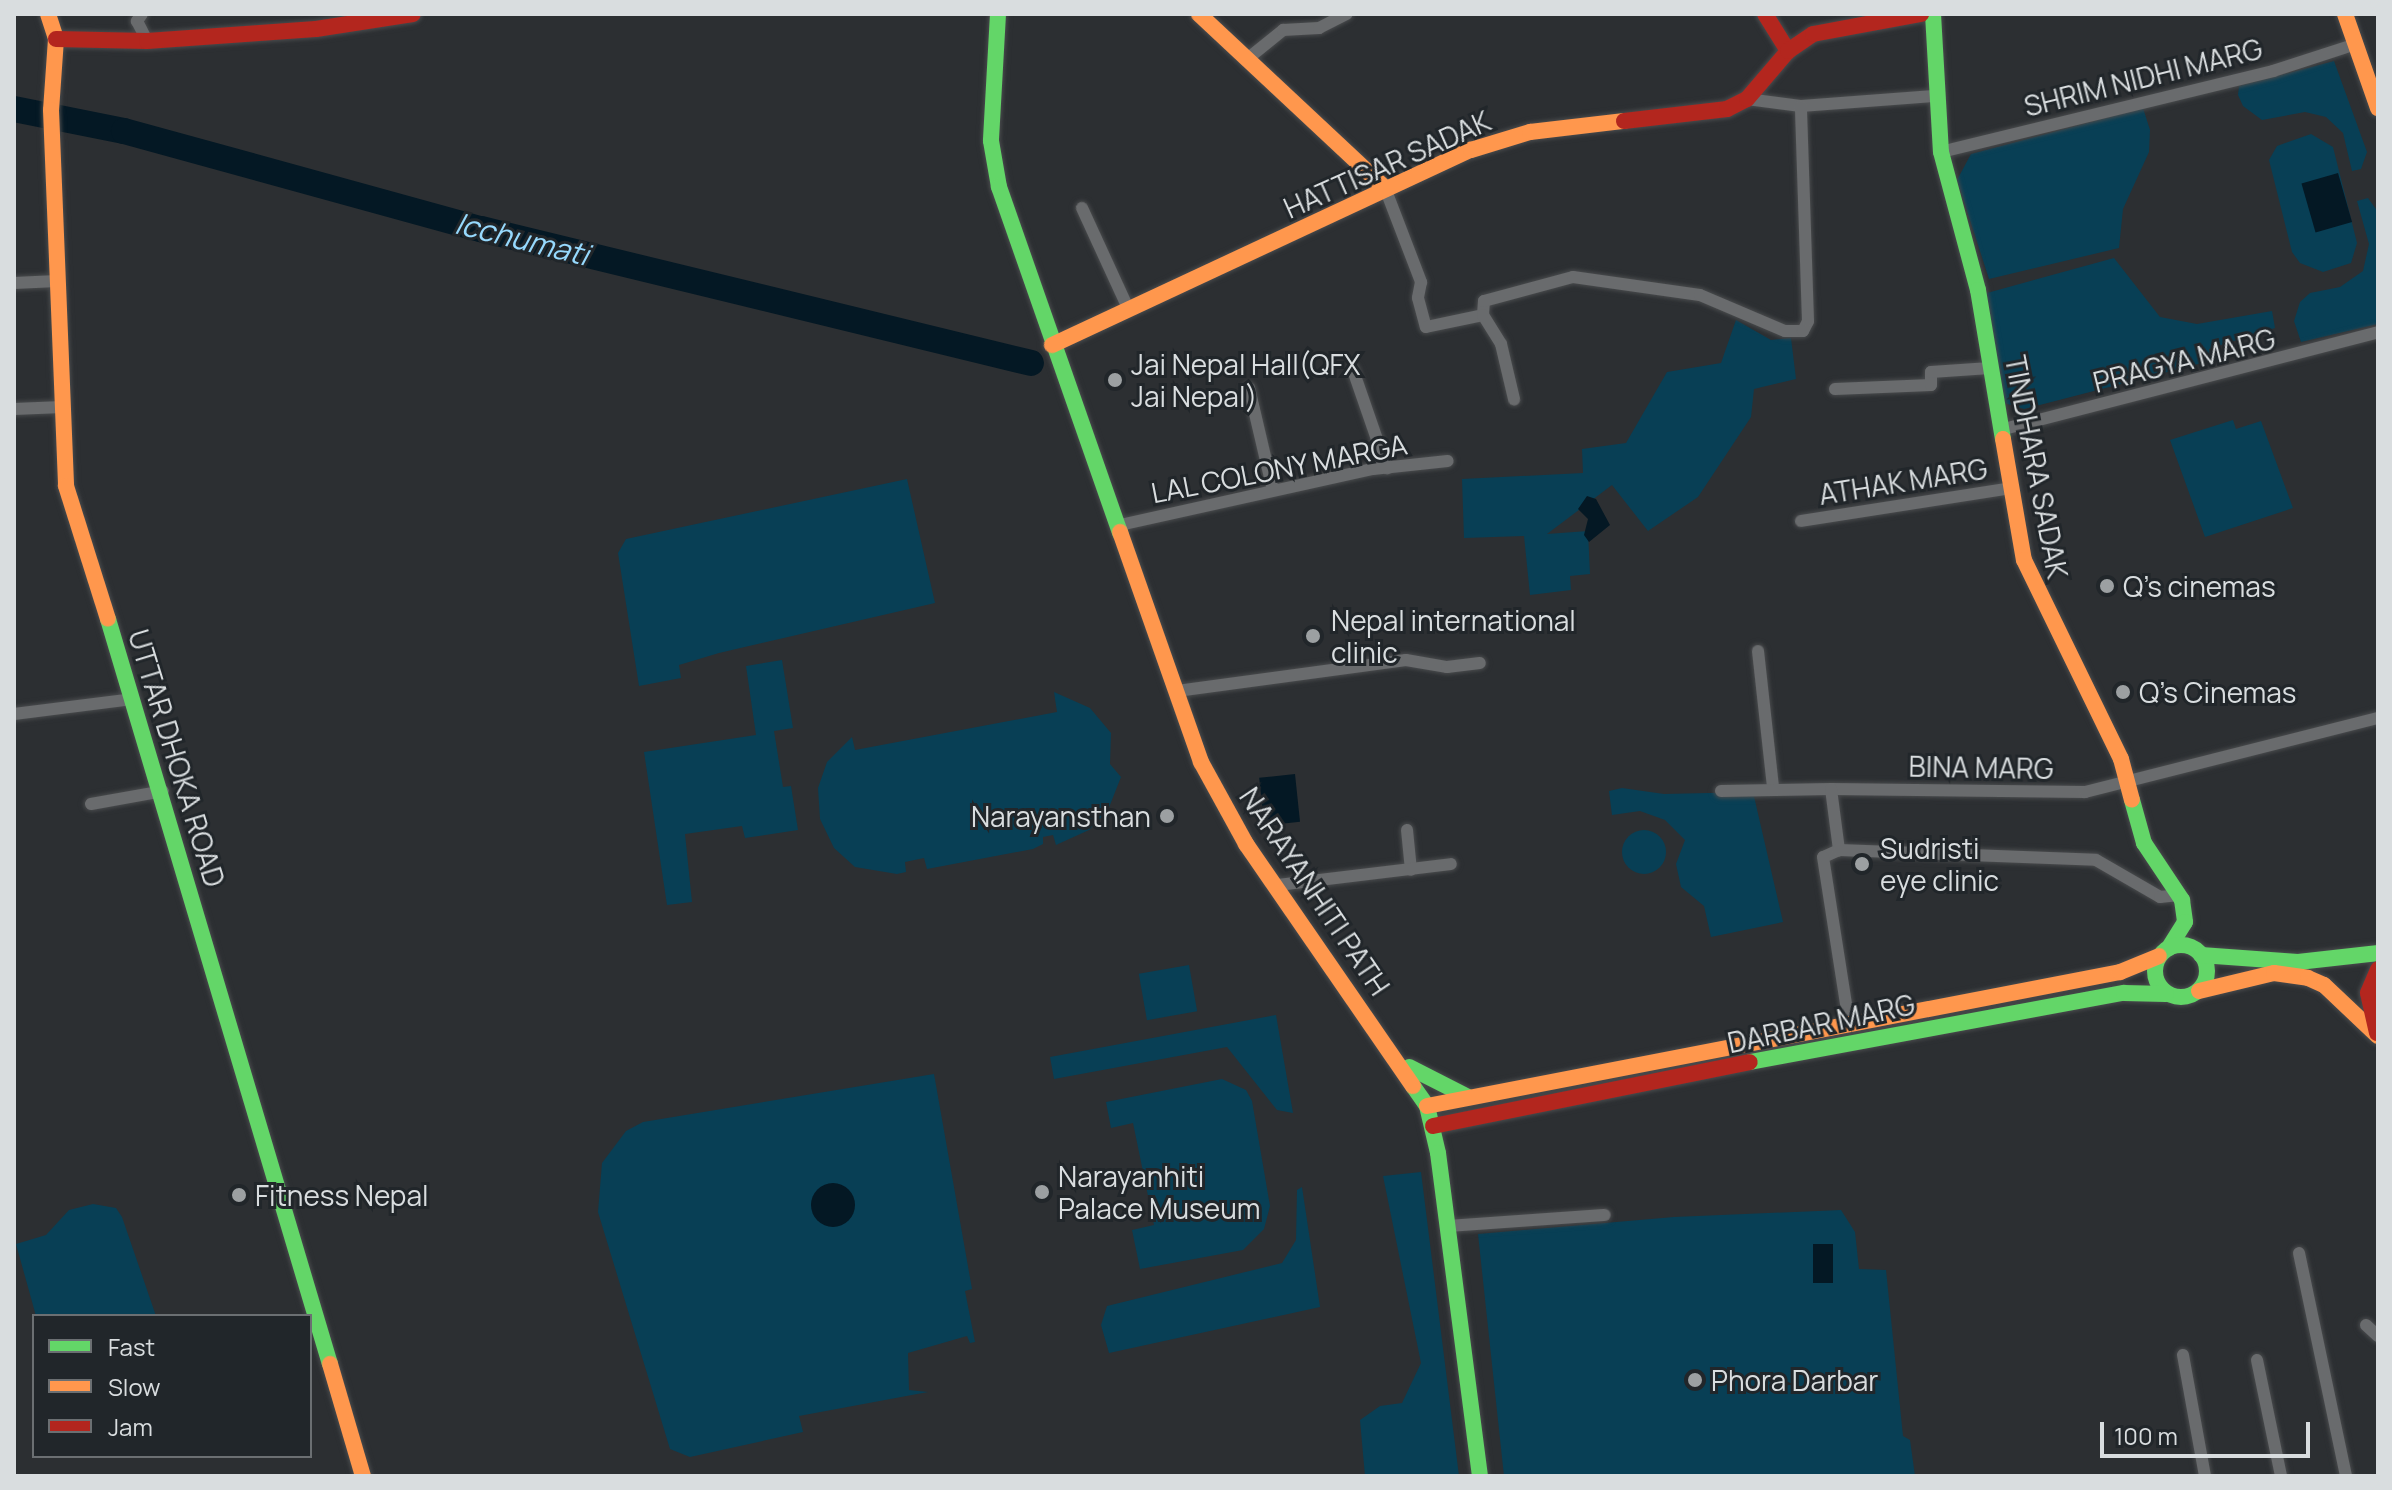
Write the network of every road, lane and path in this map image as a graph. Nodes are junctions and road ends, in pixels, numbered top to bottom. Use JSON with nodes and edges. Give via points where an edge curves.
{"nodes":[{"id":1,"x":48,"y":14,"type":"edge"},
{"id":2,"x":142,"y":14,"type":"edge"},
{"id":3,"x":413,"y":14,"type":"edge"},
{"id":4,"x":998,"y":14,"type":"edge"},
{"id":5,"x":1199,"y":14,"type":"edge"},
{"id":6,"x":1347,"y":14,"type":"edge"},
{"id":7,"x":1921,"y":14,"type":"edge"},
{"id":8,"x":1933,"y":14,"type":"edge"},
{"id":9,"x":2345,"y":14,"type":"edge"},
{"id":10,"x":1766,"y":18,"type":"edge"},
{"id":11,"x":56,"y":39,"type":"junction"},
{"id":12,"x":147,"y":41,"type":"junction"},
{"id":13,"x":2356,"y":44,"type":"junction"},
{"id":14,"x":1788,"y":51,"type":"junction"},
{"id":15,"x":1246,"y":60,"type":"junction"},
{"id":16,"x":1934,"y":96,"type":"junction"},
{"id":17,"x":1747,"y":99,"type":"junction"},
{"id":18,"x":1801,"y":106,"type":"junction"},
{"id":19,"x":2378,"y":108,"type":"edge"},
{"id":20,"x":1941,"y":152,"type":"junction"},
{"id":21,"x":1385,"y":188,"type":"junction"},
{"id":22,"x":1082,"y":208,"type":"dead end"},
{"id":23,"x":57,"y":281,"type":"junction"},
{"id":24,"x":14,"y":283,"type":"edge"},
{"id":25,"x":1128,"y":308,"type":"junction"},
{"id":26,"x":1483,"y":315,"type":"junction"},
{"id":27,"x":2378,"y":332,"type":"edge"},
{"id":28,"x":1052,"y":345,"type":"junction"},
{"id":29,"x":1990,"y":368,"type":"junction"},
{"id":30,"x":1353,"y":370,"type":"dead end"},
{"id":31,"x":1249,"y":388,"type":"dead end"},
{"id":32,"x":1835,"y":389,"type":"dead end"},
{"id":33,"x":1514,"y":399,"type":"dead end"},
{"id":34,"x":62,"y":407,"type":"junction"},
{"id":35,"x":14,"y":409,"type":"edge"},
{"id":36,"x":2000,"y":430,"type":"junction"},
{"id":37,"x":1448,"y":461,"type":"dead end"},
{"id":38,"x":1387,"y":468,"type":"junction"},
{"id":39,"x":2011,"y":488,"type":"junction"},
{"id":40,"x":1273,"y":490,"type":"junction"},
{"id":41,"x":1801,"y":521,"type":"dead end"},
{"id":42,"x":1120,"y":525,"type":"junction"},
{"id":43,"x":1758,"y":651,"type":"dead end"},
{"id":44,"x":1480,"y":663,"type":"dead end"},
{"id":45,"x":1177,"y":691,"type":"junction"},
{"id":46,"x":132,"y":699,"type":"junction"},
{"id":47,"x":14,"y":714,"type":"edge"},
{"id":48,"x":2378,"y":718,"type":"edge"},
{"id":49,"x":2130,"y":782,"type":"junction"},
{"id":50,"x":1773,"y":786,"type":"junction"},
{"id":51,"x":1831,"y":789,"type":"junction"},
{"id":52,"x":163,"y":791,"type":"junction"},
{"id":53,"x":1721,"y":791,"type":"dead end"},
{"id":54,"x":91,"y":804,"type":"dead end"},
{"id":55,"x":1407,"y":830,"type":"dead end"},
{"id":56,"x":1839,"y":850,"type":"junction"},
{"id":57,"x":1451,"y":864,"type":"dead end"},
{"id":58,"x":1411,"y":870,"type":"junction"},
{"id":59,"x":1278,"y":885,"type":"junction"},
{"id":60,"x":2180,"y":897,"type":"junction"},
{"id":61,"x":2164,"y":952,"type":"junction"},
{"id":62,"x":2378,"y":953,"type":"edge"},
{"id":63,"x":2201,"y":955,"type":"junction"},
{"id":64,"x":2378,"y":969,"type":"edge"},
{"id":65,"x":2199,"y":991,"type":"junction"},
{"id":66,"x":2166,"y":994,"type":"junction"},
{"id":67,"x":1849,"y":1023,"type":"junction"},
{"id":68,"x":2378,"y":1036,"type":"edge"},
{"id":69,"x":1400,"y":1061,"type":"junction"},
{"id":70,"x":1470,"y":1097,"type":"junction"},
{"id":71,"x":1427,"y":1106,"type":"junction"},
{"id":72,"x":1476,"y":1118,"type":"junction"},
{"id":73,"x":1433,"y":1126,"type":"junction"},
{"id":74,"x":1442,"y":1184,"type":"junction"},
{"id":75,"x":1605,"y":1215,"type":"dead end"},
{"id":76,"x":1447,"y":1226,"type":"junction"},
{"id":77,"x":2299,"y":1253,"type":"dead end"},
{"id":78,"x":2366,"y":1325,"type":"dead end"},
{"id":79,"x":2378,"y":1336,"type":"edge"},
{"id":80,"x":2183,"y":1355,"type":"dead end"},
{"id":81,"x":2257,"y":1360,"type":"dead end"},
{"id":82,"x":363,"y":1476,"type":"edge"},
{"id":83,"x":1480,"y":1476,"type":"edge"},
{"id":84,"x":2205,"y":1476,"type":"edge"},
{"id":85,"x":2281,"y":1476,"type":"edge"},
{"id":86,"x":2346,"y":1476,"type":"edge"}],
"edges":[{"from":1,"to":11,"type":"main road"},
{"from":2,"to":12,"type":"street","via":[[137,21]]},
{"from":3,"to":12,"type":"main road","via":[[316,29]]},
{"from":4,"to":28,"type":"main road","name":"NARAYANHITI PATH","via":[[991,141],[999,187]]},
{"from":5,"to":15,"type":"main road"},
{"from":6,"to":15,"type":"street","via":[[1319,28],[1283,30]]},
{"from":7,"to":14,"type":"main road","via":[[1822,30]]},
{"from":8,"to":16,"type":"main road","name":"TINDHARA SADAK"},
{"from":9,"to":13,"type":"main road"},
{"from":10,"to":14,"type":"main road"},
{"from":11,"to":12,"type":"main road"},
{"from":11,"to":23,"type":"main road","name":"UTTAR DHOKA ROAD","via":[[51,110]]},
{"from":13,"to":19,"type":"main road"},
{"from":13,"to":20,"type":"street","name":"SHRIM NIDHI MARG","via":[[2273,71]]},
{"from":14,"to":17,"type":"main road"},
{"from":15,"to":21,"type":"main road"},
{"from":16,"to":18,"type":"street"},
{"from":16,"to":20,"type":"main road","name":"TINDHARA SADAK"},
{"from":17,"to":18,"type":"street"},
{"from":17,"to":21,"type":"main road","name":"HATTISAR SADAK","via":[[1689,116],[1511,137]]},
{"from":18,"to":26,"type":"street","via":[[1808,321],[1803,331],[1785,331],[1700,295],[1573,277],[1484,301]]},
{"from":20,"to":29,"type":"main road","name":"TINDHARA SADAK","via":[[1978,290]]},
{"from":21,"to":25,"type":"main road","name":"HATTISAR SADAK"},
{"from":21,"to":26,"type":"street","via":[[1421,282],[1418,298],[1426,327]]},
{"from":22,"to":25,"type":"street"},
{"from":23,"to":24,"type":"street"},
{"from":23,"to":34,"type":"main road","name":"UTTAR DHOKA ROAD"},
{"from":25,"to":28,"type":"main road","name":"HATTISAR SADAK"},
{"from":26,"to":33,"type":"street","via":[[1501,344]]},
{"from":27,"to":36,"type":"street","name":"PRAGYA MARG"},
{"from":28,"to":42,"type":"main road","name":"NARAYANHITI PATH"},
{"from":29,"to":32,"type":"street","via":[[1931,372],[1931,385]]},
{"from":29,"to":36,"type":"main road","name":"TINDHARA SADAK"},
{"from":30,"to":38,"type":"street"},
{"from":31,"to":40,"type":"street"},
{"from":34,"to":35,"type":"street"},
{"from":34,"to":46,"type":"main road","name":"UTTAR DHOKA ROAD","via":[[66,486]]},
{"from":36,"to":39,"type":"main road","name":"TINDHARA SADAK"},
{"from":37,"to":38,"type":"street","name":"LAL COLONY MARGA"},
{"from":38,"to":40,"type":"street","name":"LAL COLONY MARGA"},
{"from":39,"to":41,"type":"street","name":"ATHAK MARG"},
{"from":39,"to":49,"type":"main road","name":"TINDHARA SADAK","via":[[2031,582]]},
{"from":40,"to":42,"type":"street","name":"LAL COLONY MARGA"},
{"from":42,"to":45,"type":"main road","name":"NARAYANHITI PATH"},
{"from":43,"to":50,"type":"street"},
{"from":44,"to":45,"type":"street","via":[[1447,667],[1406,660]]},
{"from":45,"to":59,"type":"main road","name":"NARAYANHITI PATH","via":[[1201,762],[1227,814]]},
{"from":46,"to":47,"type":"street"},
{"from":46,"to":52,"type":"main road","name":"UTTAR DHOKA ROAD"},
{"from":48,"to":49,"type":"street","name":"BINA MARG"},
{"from":49,"to":51,"type":"street","name":"BINA MARG","via":[[2085,792]]},
{"from":49,"to":60,"type":"main road","name":"TINDHARA SADAK","via":[[2140,834]]},
{"from":50,"to":51,"type":"street","name":"BINA MARG"},
{"from":50,"to":53,"type":"street","name":"BINA MARG"},
{"from":51,"to":56,"type":"street"},
{"from":52,"to":54,"type":"street"},
{"from":52,"to":82,"type":"main road","name":"UTTAR DHOKA ROAD"},
{"from":55,"to":58,"type":"street"},
{"from":56,"to":60,"type":"street","via":[[2089,859],[2160,897]]},
{"from":56,"to":67,"type":"street","via":[[1823,857]]},
{"from":57,"to":58,"type":"street"},
{"from":58,"to":59,"type":"street"},
{"from":59,"to":69,"type":"main road","name":"NARAYANHITI PATH"},
{"from":60,"to":61,"type":"main road","via":[[2185,922]]},
{"from":61,"to":63,"type":"main road","via":[[2190,946]]},
{"from":61,"to":66,"type":"main road","via":[[2156,981]]},
{"from":61,"to":67,"type":"main road","name":"DARBAR MARG","via":[[2120,972]]},
{"from":62,"to":63,"type":"main road","via":[[2298,962]]},
{"from":63,"to":65,"type":"main road","via":[[2207,977]]},
{"from":64,"to":68,"type":"main road","via":[[2368,993]]},
{"from":65,"to":66,"type":"main road","via":[[2179,998]]},
{"from":65,"to":68,"type":"main road","via":[[2260,975],[2308,978],[2324,985]]},
{"from":66,"to":72,"type":"main road","name":"DARBAR MARG","via":[[2124,993],[1921,1028]]},
{"from":67,"to":70,"type":"main road","name":"DARBAR MARG"},
{"from":69,"to":70,"type":"main road","via":[[1428,1080]]},
{"from":69,"to":71,"type":"main road","name":"NARAYANHITI PATH"},
{"from":70,"to":71,"type":"main road","name":"DARBAR MARG"},
{"from":71,"to":73,"type":"main road","name":"NARAYANHITI PATH"},
{"from":72,"to":73,"type":"main road","name":"DARBAR MARG"},
{"from":72,"to":74,"type":"main road","via":[[1462,1123],[1452,1136]]},
{"from":73,"to":74,"type":"main road","name":"NARAYANHITI PATH"},
{"from":74,"to":76,"type":"main road","name":"NARAYANHITI PATH"},
{"from":75,"to":76,"type":"street"},
{"from":76,"to":83,"type":"main road","name":"NARAYANHITI PATH"},
{"from":77,"to":86,"type":"street"},
{"from":78,"to":79,"type":"street"},
{"from":80,"to":84,"type":"street"},
{"from":81,"to":85,"type":"street"}]}
